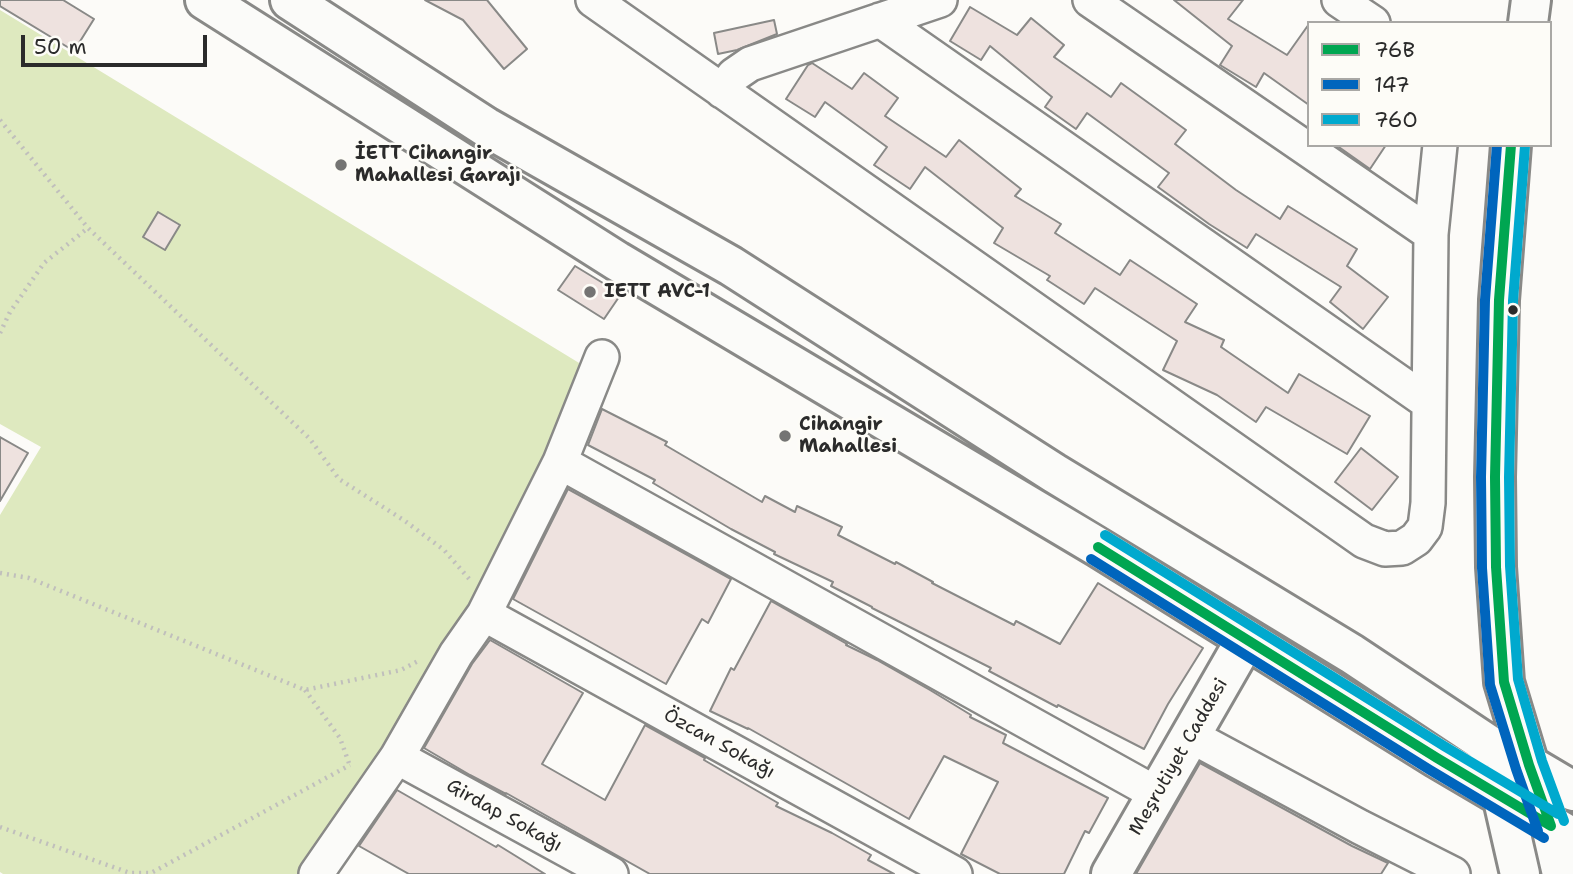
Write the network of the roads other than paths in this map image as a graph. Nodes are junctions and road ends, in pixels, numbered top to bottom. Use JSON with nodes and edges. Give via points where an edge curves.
{"nodes":[{"id":1,"x":205,"y":0,"type":"edge"},
{"id":2,"x":290,"y":0,"type":"edge"},
{"id":3,"x":593,"y":0,"type":"edge"},
{"id":4,"x":940,"y":0,"type":"edge"},
{"id":5,"x":1090,"y":0,"type":"edge"},
{"id":6,"x":1339,"y":0,"type":"edge"},
{"id":7,"x":1531,"y":0,"type":"edge"},
{"id":8,"x":880,"y":20,"type":"junction"},
{"id":9,"x":1370,"y":21,"type":"edge"},
{"id":10,"x":1528,"y":21,"type":"edge"},
{"id":11,"x":722,"y":91,"type":"junction"},
{"id":12,"x":1440,"y":147,"type":"edge"},
{"id":13,"x":1511,"y":147,"type":"edge"},
{"id":14,"x":1431,"y":233,"type":"junction"},
{"id":15,"x":602,"y":357,"type":"dead end"},
{"id":16,"x":1429,"y":403,"type":"junction"},
{"id":17,"x":560,"y":462,"type":"junction"},
{"id":18,"x":484,"y":614,"type":"junction"},
{"id":19,"x":1247,"y":639,"type":"junction"},
{"id":20,"x":1504,"y":682,"type":"junction"},
{"id":21,"x":1191,"y":736,"type":"junction"},
{"id":22,"x":1489,"y":745,"type":"junction"},
{"id":23,"x":397,"y":757,"type":"junction"},
{"id":24,"x":1529,"y":765,"type":"junction"},
{"id":25,"x":1573,"y":791,"type":"edge"},
{"id":26,"x":1157,"y":794,"type":"junction"},
{"id":27,"x":1504,"y":798,"type":"junction"},
{"id":28,"x":1562,"y":832,"type":"edge"},
{"id":29,"x":316,"y":874,"type":"edge"},
{"id":30,"x":611,"y":874,"type":"edge"},
{"id":31,"x":955,"y":874,"type":"edge"},
{"id":32,"x":1111,"y":874,"type":"edge"},
{"id":33,"x":1453,"y":874,"type":"edge"},
{"id":34,"x":1520,"y":874,"type":"edge"},
{"id":35,"x":1562,"y":874,"type":"edge"}],
"edges":[{"from":1,"to":19,"type":"main road","via":[[617,261]]},
{"from":2,"to":22,"type":"main road","via":[[486,127],[731,266],[1054,473],[1352,654]]},
{"from":3,"to":11,"type":"street"},
{"from":4,"to":8,"type":"street"},
{"from":5,"to":14,"type":"street"},
{"from":6,"to":9,"type":"street"},
{"from":7,"to":10,"type":"main road"},
{"from":8,"to":11,"type":"street","via":[[750,64]]},
{"from":8,"to":16,"type":"street"},
{"from":11,"to":16,"type":"street","via":[[1364,541],[1385,550],[1416,540],[1425,527]]},
{"from":12,"to":14,"type":"street"},
{"from":13,"to":20,"type":"main road","via":[[1499,300],[1495,477]]},
{"from":14,"to":16,"type":"street"},
{"from":15,"to":17,"type":"street"},
{"from":17,"to":18,"type":"street"},
{"from":17,"to":26,"type":"street"},
{"from":18,"to":23,"type":"street"},
{"from":18,"to":31,"type":"street","name":"Özcan Sokağı"},
{"from":19,"to":21,"type":"main road","name":"Meşrutiyet Caddesi"},
{"from":19,"to":27,"type":"main road"},
{"from":20,"to":22,"type":"main road"},
{"from":20,"to":24,"type":"main road"},
{"from":21,"to":26,"type":"main road","name":"Meşrutiyet Caddesi"},
{"from":21,"to":33,"type":"street"},
{"from":22,"to":24,"type":"main road"},
{"from":22,"to":27,"type":"main road"},
{"from":23,"to":29,"type":"street"},
{"from":23,"to":30,"type":"street","name":"Girdap Sokağı"},
{"from":24,"to":25,"type":"main road"},
{"from":24,"to":28,"type":"main road"},
{"from":26,"to":32,"type":"main road","name":"Meşrutiyet Caddesi"},
{"from":27,"to":28,"type":"main road"},
{"from":27,"to":34,"type":"main road"},
{"from":28,"to":35,"type":"main road"}]}
